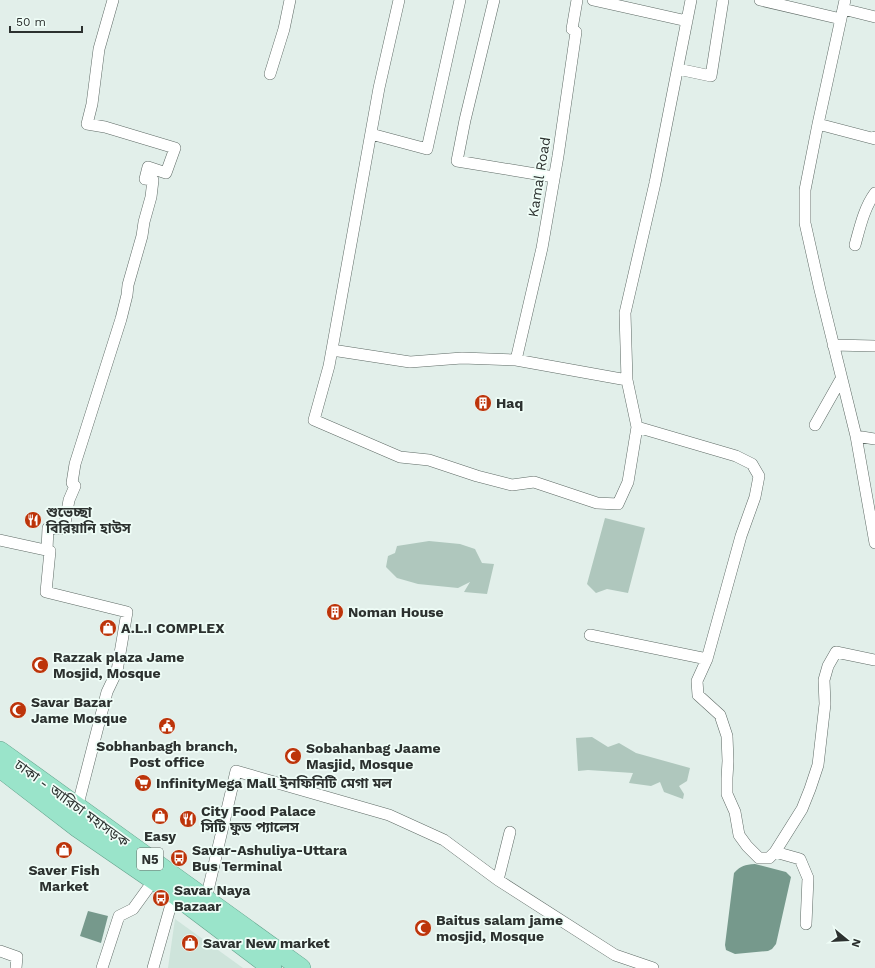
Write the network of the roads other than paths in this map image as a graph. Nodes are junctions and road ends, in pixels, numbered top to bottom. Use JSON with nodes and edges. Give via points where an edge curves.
{"nodes":[{"id":1,"x":113,"y":0,"type":"edge"},
{"id":2,"x":290,"y":0,"type":"edge"},
{"id":3,"x":399,"y":0,"type":"edge"},
{"id":4,"x":460,"y":0,"type":"edge"},
{"id":5,"x":494,"y":0,"type":"edge"},
{"id":6,"x":577,"y":0,"type":"edge"},
{"id":7,"x":593,"y":0,"type":"edge"},
{"id":8,"x":691,"y":0,"type":"edge"},
{"id":9,"x":722,"y":0,"type":"edge"},
{"id":10,"x":760,"y":0,"type":"edge"},
{"id":11,"x":843,"y":9,"type":"edge"},
{"id":12,"x":875,"y":18,"type":"edge"},
{"id":13,"x":687,"y":20,"type":"junction"},
{"id":14,"x":678,"y":69,"type":"junction"},
{"id":15,"x":270,"y":74,"type":"dead end"},
{"id":16,"x":818,"y":124,"type":"junction"},
{"id":17,"x":371,"y":134,"type":"junction"},
{"id":18,"x":875,"y":138,"type":"edge"},
{"id":19,"x":554,"y":177,"type":"junction"},
{"id":20,"x":875,"y":192,"type":"edge"},
{"id":21,"x":855,"y":245,"type":"dead end"},
{"id":22,"x":833,"y":345,"type":"junction"},
{"id":23,"x":875,"y":346,"type":"edge"},
{"id":24,"x":332,"y":350,"type":"junction"},
{"id":25,"x":516,"y":360,"type":"junction"},
{"id":26,"x":841,"y":379,"type":"junction"},
{"id":27,"x":627,"y":380,"type":"junction"},
{"id":28,"x":816,"y":425,"type":"dead end"},
{"id":29,"x":637,"y":427,"type":"junction"},
{"id":30,"x":856,"y":436,"type":"junction"},
{"id":31,"x":875,"y":439,"type":"edge"},
{"id":32,"x":0,"y":540,"type":"edge"},
{"id":33,"x":875,"y":543,"type":"edge"},
{"id":34,"x":46,"y":550,"type":"junction"},
{"id":35,"x":590,"y":634,"type":"dead end"},
{"id":36,"x":707,"y":659,"type":"junction"},
{"id":37,"x":875,"y":660,"type":"edge"},
{"id":38,"x":0,"y":751,"type":"edge"},
{"id":39,"x":2,"y":774,"type":"edge"},
{"id":40,"x":77,"y":808,"type":"junction"},
{"id":41,"x":510,"y":832,"type":"dead end"},
{"id":42,"x":774,"y":852,"type":"junction"},
{"id":43,"x":154,"y":880,"type":"junction"},
{"id":44,"x":498,"y":880,"type":"junction"},
{"id":45,"x":174,"y":894,"type":"junction"},
{"id":46,"x":206,"y":899,"type":"junction"},
{"id":47,"x":806,"y":924,"type":"dead end"},
{"id":48,"x":0,"y":951,"type":"edge"},
{"id":49,"x":16,"y":968,"type":"edge"},
{"id":50,"x":102,"y":968,"type":"edge"},
{"id":51,"x":153,"y":968,"type":"edge"},
{"id":52,"x":272,"y":968,"type":"edge"},
{"id":53,"x":301,"y":968,"type":"edge"},
{"id":54,"x":653,"y":968,"type":"edge"}],
"edges":[{"from":1,"to":34,"type":"street","via":[[99,49],[87,124],[175,148],[166,173],[148,167],[145,178],[153,180],[151,197],[121,319],[75,464],[72,483],[75,486],[69,500],[64,529],[48,528]]},
{"from":2,"to":15,"type":"street"},
{"from":3,"to":17,"type":"street"},
{"from":4,"to":17,"type":"street","via":[[427,148]]},
{"from":5,"to":19,"type":"street","via":[[457,162]]},
{"from":6,"to":19,"type":"street","name":"Kamal Road","via":[[572,29],[576,32]]},
{"from":7,"to":13,"type":"street"},
{"from":8,"to":13,"type":"street"},
{"from":9,"to":14,"type":"street","via":[[711,76]]},
{"from":10,"to":11,"type":"street"},
{"from":11,"to":12,"type":"street"},
{"from":11,"to":16,"type":"street"},
{"from":13,"to":14,"type":"street"},
{"from":14,"to":27,"type":"street","via":[[625,313]]},
{"from":16,"to":18,"type":"street"},
{"from":16,"to":22,"type":"street","via":[[804,190],[805,222]]},
{"from":17,"to":24,"type":"street"},
{"from":19,"to":25,"type":"street","name":"Kamal Road","via":[[542,248]]},
{"from":20,"to":21,"type":"street","via":[[861,222]]},
{"from":22,"to":23,"type":"street"},
{"from":22,"to":26,"type":"street"},
{"from":24,"to":25,"type":"street","via":[[410,362],[462,358]]},
{"from":24,"to":29,"type":"street","via":[[314,420],[400,457],[429,460],[512,485],[534,482],[597,503],[618,504],[628,482]]},
{"from":25,"to":27,"type":"street"},
{"from":26,"to":28,"type":"street"},
{"from":26,"to":30,"type":"street"},
{"from":27,"to":29,"type":"street"},
{"from":29,"to":36,"type":"street","via":[[736,456],[752,464],[759,476]]},
{"from":30,"to":31,"type":"street"},
{"from":30,"to":33,"type":"street"},
{"from":32,"to":34,"type":"street"},
{"from":34,"to":40,"type":"street","via":[[50,550],[46,592],[127,612],[117,671],[107,692]]},
{"from":35,"to":36,"type":"street"},
{"from":36,"to":42,"type":"street","via":[[697,681],[698,695],[720,715],[727,736],[727,794],[735,812],[739,834],[759,858],[769,858]]},
{"from":37,"to":42,"type":"street","via":[[836,652],[828,666],[824,680],[818,765],[802,809]]},
{"from":38,"to":40,"type":"highway","name":"ঢাকা - আরিচা মহাসড়ক","number":"N5"},
{"from":39,"to":43,"type":"highway","name":"ঢাকা - আরিচা মহাসড়ক","number":"N5"},
{"from":40,"to":46,"type":"highway","name":"ঢাকা - আরিচা মহাসড়ক","number":"N5"},
{"from":41,"to":44,"type":"street"},
{"from":42,"to":47,"type":"street","via":[[800,859],[808,878]]},
{"from":43,"to":45,"type":"highway","name":"ঢাকা - আরিচা মহাসড়ক","number":"N5"},
{"from":43,"to":50,"type":"street","via":[[133,909],[119,916]]},
{"from":44,"to":46,"type":"street","via":[[444,840],[389,815],[236,771]]},
{"from":44,"to":54,"type":"street","via":[[615,955]]},
{"from":45,"to":51,"type":"street"},
{"from":45,"to":52,"type":"highway","name":"ঢাকা - আরিচা মহাসড়ক","number":"N5"},
{"from":46,"to":53,"type":"highway","name":"ঢাকা - আরিচা মহাসড়ক","number":"N5"},
{"from":48,"to":49,"type":"street","via":[[17,957]]}]}
